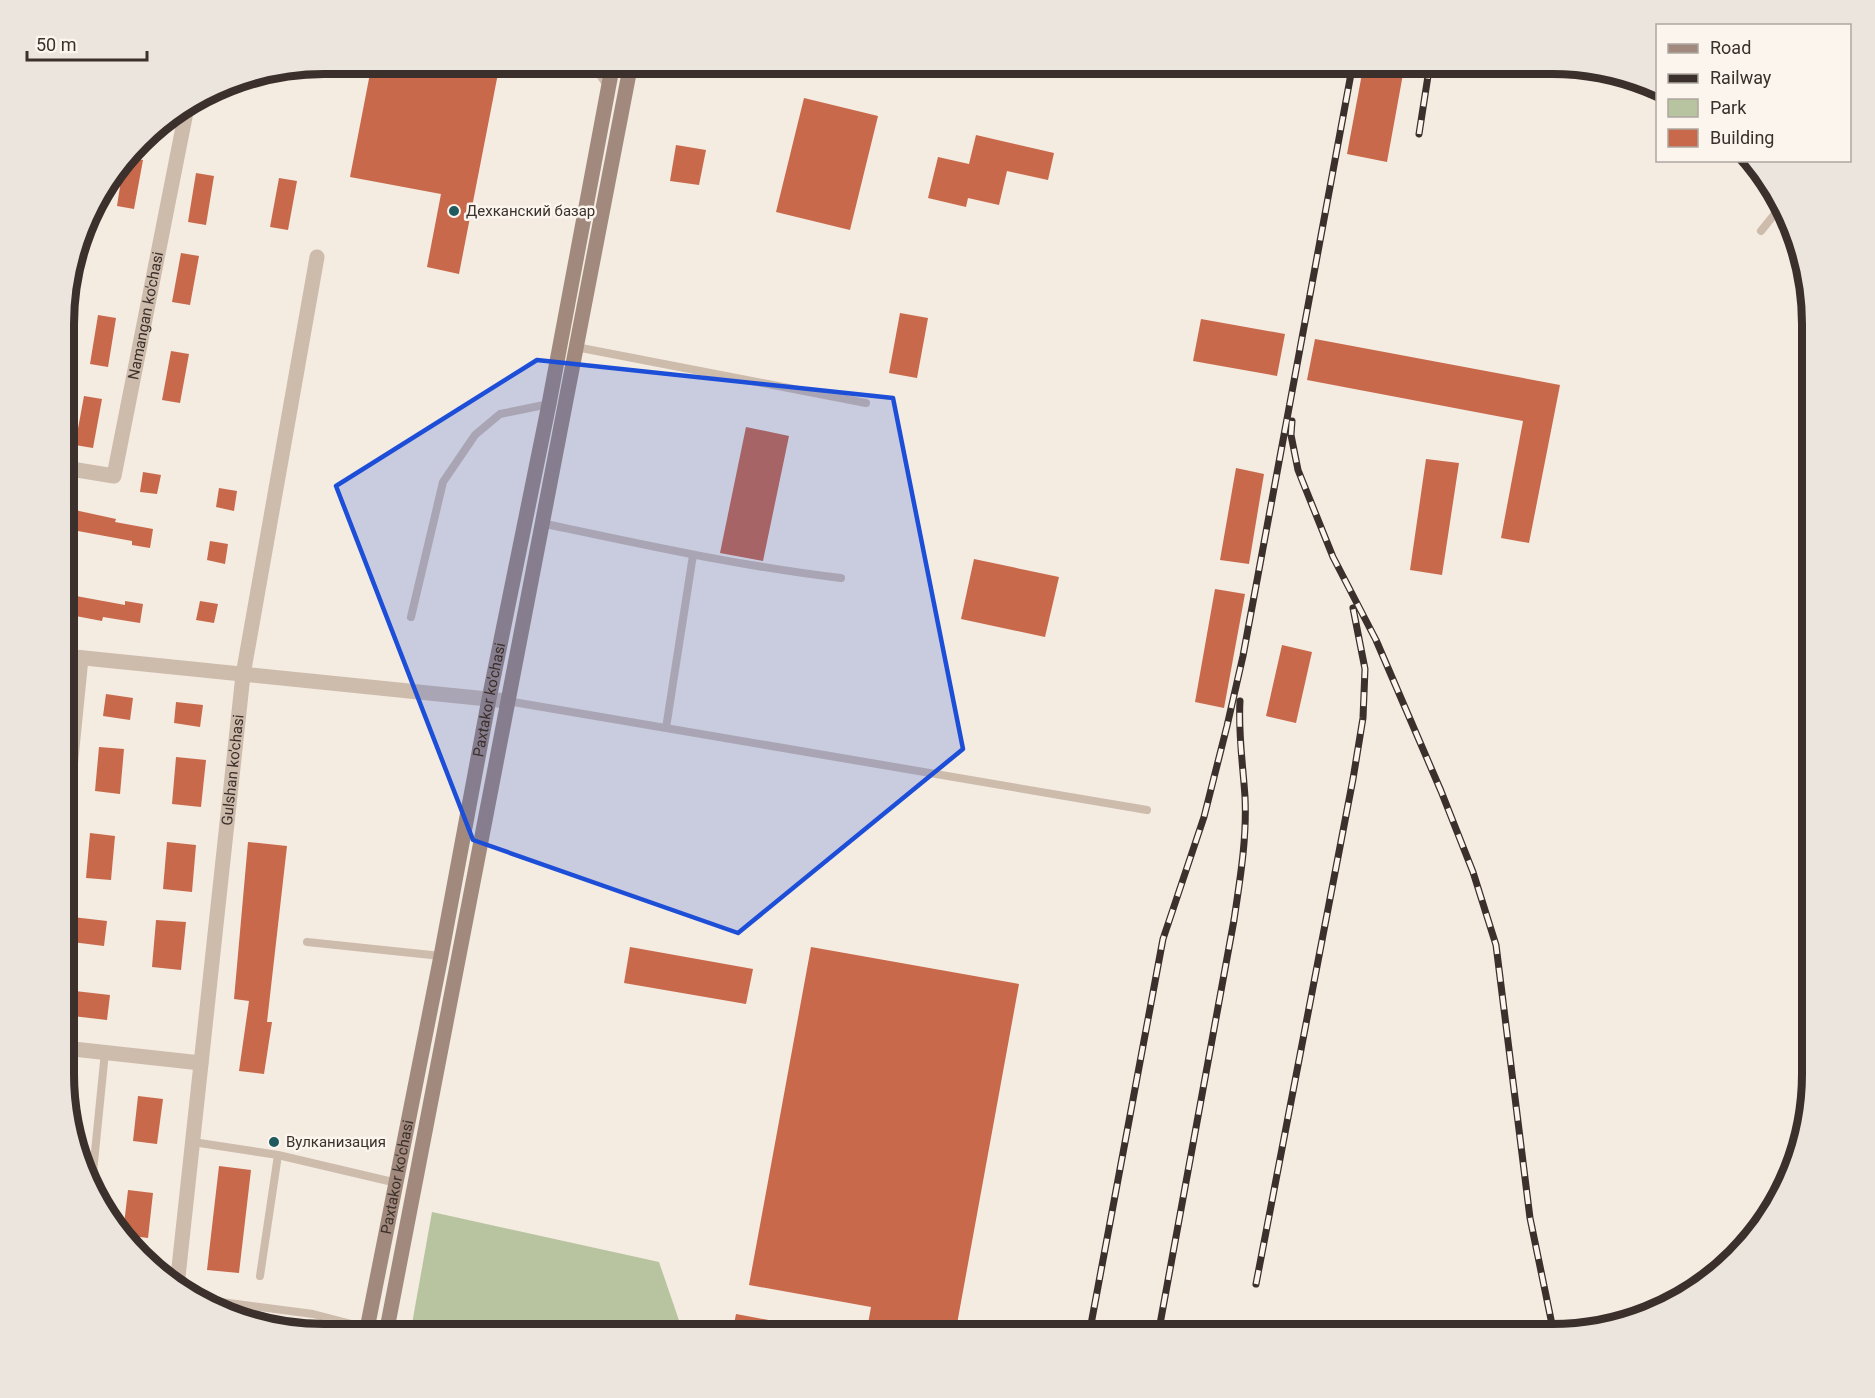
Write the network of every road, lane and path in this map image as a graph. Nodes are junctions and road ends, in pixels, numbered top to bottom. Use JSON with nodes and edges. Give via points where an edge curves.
{"nodes":[{"id":1,"x":599,"y":74,"type":"edge"},
{"id":2,"x":612,"y":74,"type":"edge"},
{"id":3,"x":629,"y":74,"type":"edge"},
{"id":4,"x":609,"y":88,"type":"junction"},
{"id":5,"x":186,"y":115,"type":"edge"},
{"id":6,"x":1776,"y":213,"type":"edge"},
{"id":7,"x":1761,"y":231,"type":"dead end"},
{"id":8,"x":317,"y":257,"type":"dead end"},
{"id":9,"x":576,"y":347,"type":"junction"},
{"id":10,"x":866,"y":403,"type":"dead end"},
{"id":11,"x":549,"y":404,"type":"junction"},
{"id":12,"x":74,"y":469,"type":"edge"},
{"id":13,"x":541,"y":523,"type":"junction"},
{"id":14,"x":693,"y":555,"type":"junction"},
{"id":15,"x":841,"y":578,"type":"dead end"},
{"id":16,"x":411,"y":617,"type":"dead end"},
{"id":17,"x":74,"y":658,"type":"edge"},
{"id":18,"x":81,"y":658,"type":"junction"},
{"id":19,"x":243,"y":675,"type":"junction"},
{"id":20,"x":489,"y":699,"type":"junction"},
{"id":21,"x":507,"y":701,"type":"junction"},
{"id":22,"x":74,"y":728,"type":"edge"},
{"id":23,"x":666,"y":728,"type":"junction"},
{"id":24,"x":1147,"y":810,"type":"dead end"},
{"id":25,"x":307,"y":942,"type":"dead end"},
{"id":26,"x":441,"y":956,"type":"junction"},
{"id":27,"x":74,"y":1049,"type":"edge"},
{"id":28,"x":105,"y":1052,"type":"junction"},
{"id":29,"x":201,"y":1063,"type":"junction"},
{"id":30,"x":193,"y":1142,"type":"junction"},
{"id":31,"x":278,"y":1155,"type":"junction"},
{"id":32,"x":93,"y":1170,"type":"edge"},
{"id":33,"x":397,"y":1183,"type":"junction"},
{"id":34,"x":260,"y":1276,"type":"dead end"},
{"id":35,"x":178,"y":1277,"type":"edge"},
{"id":36,"x":220,"y":1302,"type":"edge"},
{"id":37,"x":345,"y":1324,"type":"edge"},
{"id":38,"x":368,"y":1324,"type":"edge"},
{"id":39,"x":388,"y":1324,"type":"edge"}],
"edges":[{"from":1,"to":4,"type":"lane"},
{"from":2,"to":4,"type":"main road","name":"Paxtakor ko'chasi"},
{"from":3,"to":9,"type":"main road","name":"Paxtakor ko'chasi"},
{"from":4,"to":11,"type":"main road","name":"Paxtakor ko'chasi"},
{"from":5,"to":12,"type":"street","name":"Namangan ko'chasi","via":[[114,476]]},
{"from":6,"to":7,"type":"lane"},
{"from":8,"to":19,"type":"street","name":"Gulshan ko'chasi"},
{"from":9,"to":10,"type":"lane"},
{"from":9,"to":13,"type":"main road","name":"Paxtakor ko'chasi"},
{"from":11,"to":16,"type":"lane","via":[[500,414],[475,435],[443,482]]},
{"from":11,"to":20,"type":"main road","name":"Paxtakor ko'chasi"},
{"from":13,"to":14,"type":"lane"},
{"from":13,"to":21,"type":"main road","name":"Paxtakor ko'chasi"},
{"from":14,"to":15,"type":"lane"},
{"from":14,"to":23,"type":"lane"},
{"from":17,"to":18,"type":"street"},
{"from":18,"to":19,"type":"street"},
{"from":18,"to":22,"type":"street"},
{"from":19,"to":20,"type":"street"},
{"from":19,"to":29,"type":"street","name":"Gulshan ko'chasi"},
{"from":20,"to":21,"type":"street"},
{"from":20,"to":26,"type":"main road","name":"Paxtakor ko'chasi"},
{"from":21,"to":23,"type":"lane"},
{"from":21,"to":39,"type":"main road","name":"Paxtakor ko'chasi"},
{"from":23,"to":24,"type":"lane"},
{"from":25,"to":26,"type":"lane"},
{"from":26,"to":33,"type":"main road","name":"Paxtakor ko'chasi"},
{"from":27,"to":28,"type":"street"},
{"from":28,"to":29,"type":"street"},
{"from":28,"to":32,"type":"lane"},
{"from":29,"to":30,"type":"street","name":"Gulshan ko'chasi"},
{"from":30,"to":31,"type":"lane"},
{"from":30,"to":35,"type":"street","name":"Gulshan ko'chasi"},
{"from":31,"to":33,"type":"lane"},
{"from":31,"to":34,"type":"lane"},
{"from":33,"to":38,"type":"main road","name":"Paxtakor ko'chasi"},
{"from":36,"to":37,"type":"lane","via":[[313,1314]]}]}
